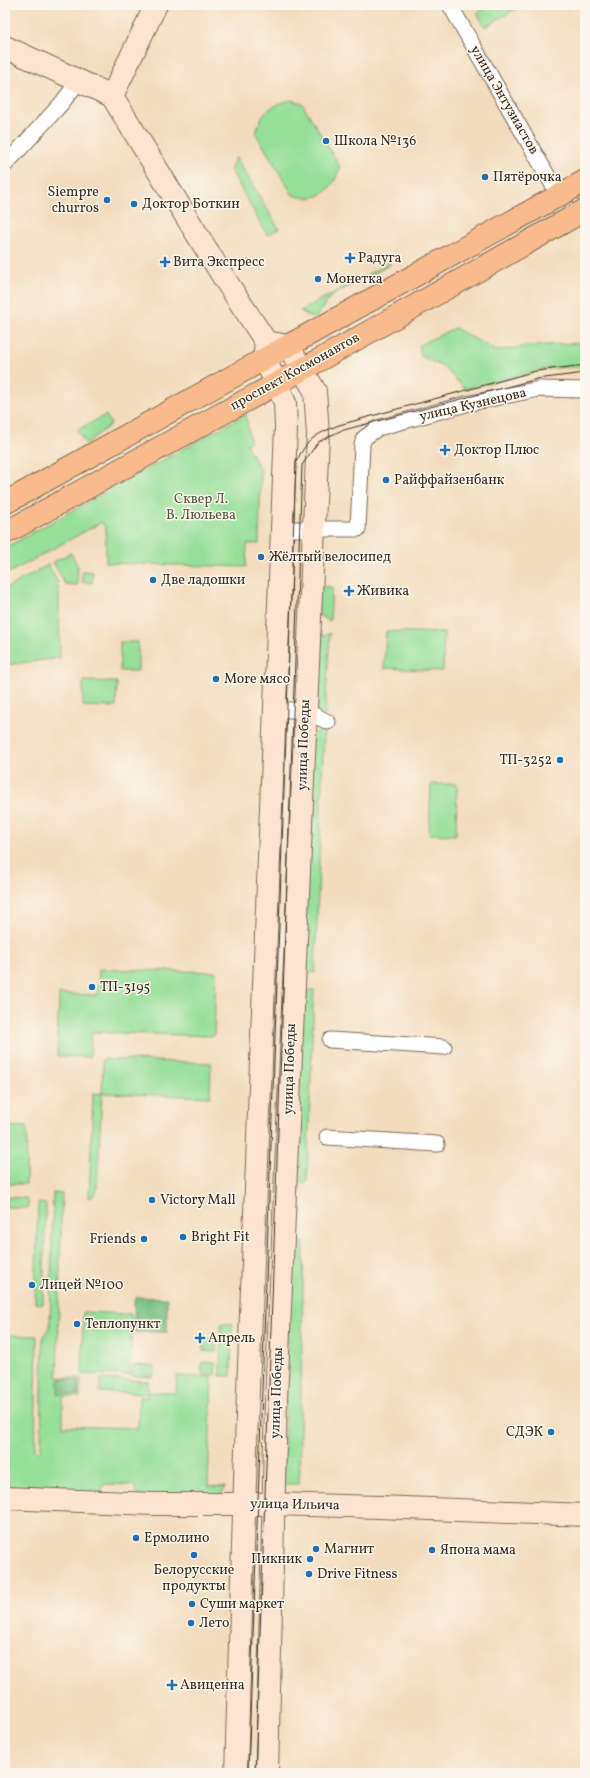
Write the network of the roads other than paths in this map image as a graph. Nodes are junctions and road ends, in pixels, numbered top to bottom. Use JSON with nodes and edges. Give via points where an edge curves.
{"nodes":[{"id":1,"x":156,"y":5,"type":"edge"},
{"id":2,"x":450,"y":5,"type":"edge"},
{"id":3,"x":5,"y":47,"type":"edge"},
{"id":4,"x":78,"y":82,"type":"junction"},
{"id":5,"x":112,"y":96,"type":"junction"},
{"id":6,"x":5,"y":164,"type":"edge"},
{"id":7,"x":585,"y":181,"type":"edge"},
{"id":8,"x":558,"y":194,"type":"junction"},
{"id":9,"x":585,"y":210,"type":"edge"},
{"id":10,"x":288,"y":346,"type":"junction"},
{"id":11,"x":265,"y":350,"type":"junction"},
{"id":12,"x":303,"y":369,"type":"junction"},
{"id":13,"x":277,"y":383,"type":"junction"},
{"id":14,"x":585,"y":390,"type":"edge"},
{"id":15,"x":5,"y":503,"type":"edge"},
{"id":16,"x":281,"y":529,"type":"junction"},
{"id":17,"x":313,"y":529,"type":"junction"},
{"id":18,"x":5,"y":533,"type":"edge"},
{"id":19,"x":275,"y":709,"type":"junction"},
{"id":20,"x":306,"y":711,"type":"junction"},
{"id":21,"x":328,"y":722,"type":"dead end"},
{"id":22,"x":330,"y":1040,"type":"dead end"},
{"id":23,"x":444,"y":1047,"type":"dead end"},
{"id":24,"x":327,"y":1137,"type":"dead end"},
{"id":25,"x":437,"y":1144,"type":"dead end"},
{"id":26,"x":5,"y":1498,"type":"edge"},
{"id":27,"x":244,"y":1504,"type":"junction"},
{"id":28,"x":273,"y":1504,"type":"junction"},
{"id":29,"x":585,"y":1515,"type":"edge"},
{"id":30,"x":236,"y":1773,"type":"edge"},
{"id":31,"x":268,"y":1773,"type":"edge"}],
"edges":[{"from":1,"to":5,"type":"main road"},
{"from":2,"to":8,"type":"street","name":"улица Энтузиастов"},
{"from":3,"to":4,"type":"main road"},
{"from":4,"to":5,"type":"main road"},
{"from":4,"to":6,"type":"street"},
{"from":5,"to":11,"type":"main road","name":"улица Победы","via":[[224,278]]},
{"from":7,"to":8,"type":"main road","name":"проспект Космонавтов"},
{"from":8,"to":10,"type":"main road","name":"проспект Космонавтов"},
{"from":9,"to":12,"type":"main road","name":"проспект Космонавтов"},
{"from":10,"to":11,"type":"main road","name":"проспект Космонавтов"},
{"from":10,"to":12,"type":"main road","name":"улица Победы"},
{"from":11,"to":13,"type":"main road","name":"улица Победы"},
{"from":11,"to":15,"type":"main road","name":"проспект Космонавтов"},
{"from":12,"to":13,"type":"main road","name":"проспект Космонавтов"},
{"from":12,"to":17,"type":"main road","name":"улица Победы","via":[[315,391],[317,417]]},
{"from":13,"to":16,"type":"main road","name":"улица Победы","via":[[286,403]]},
{"from":13,"to":18,"type":"main road","name":"проспект Космонавтов"},
{"from":14,"to":17,"type":"street","name":"улица Кузнецова","via":[[539,389],[378,428],[364,438],[362,445],[358,529]]},
{"from":16,"to":17,"type":"street"},
{"from":16,"to":19,"type":"main road","name":"улица Победы"},
{"from":17,"to":20,"type":"main road","name":"улица Победы"},
{"from":19,"to":20,"type":"street"},
{"from":19,"to":27,"type":"main road","name":"улица Победы"},
{"from":20,"to":21,"type":"street"},
{"from":20,"to":28,"type":"main road","name":"улица Победы"},
{"from":22,"to":23,"type":"street"},
{"from":24,"to":25,"type":"street"},
{"from":26,"to":27,"type":"main road","name":"улица Ильича","via":[[154,1504]]},
{"from":27,"to":28,"type":"main road","name":"улица Ильича"},
{"from":27,"to":30,"type":"main road","name":"улица Победы"},
{"from":28,"to":29,"type":"main road","name":"улица Ильича"},
{"from":28,"to":31,"type":"main road","name":"улица Победы"}]}
